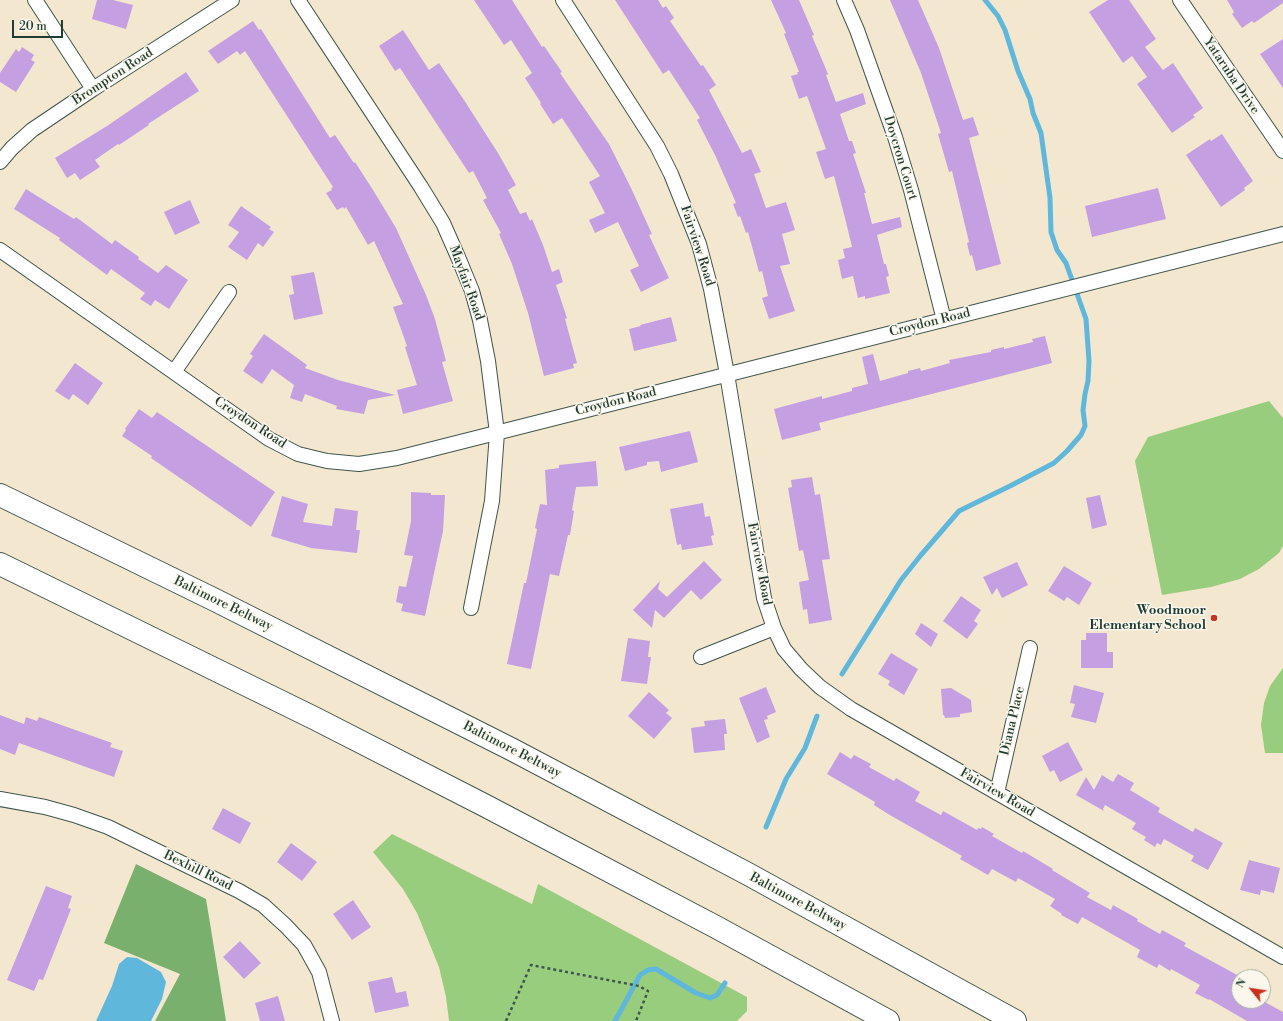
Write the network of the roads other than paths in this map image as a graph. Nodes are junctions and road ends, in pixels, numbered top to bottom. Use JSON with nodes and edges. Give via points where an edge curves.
{"nodes":[{"id":1,"x":35,"y":0,"type":"edge"},
{"id":2,"x":232,"y":0,"type":"edge"},
{"id":3,"x":298,"y":0,"type":"edge"},
{"id":4,"x":563,"y":0,"type":"edge"},
{"id":5,"x":844,"y":0,"type":"edge"},
{"id":6,"x":1180,"y":0,"type":"edge"},
{"id":7,"x":93,"y":89,"type":"junction"},
{"id":8,"x":1283,"y":151,"type":"edge"},
{"id":9,"x":0,"y":162,"type":"edge"},
{"id":10,"x":1283,"y":234,"type":"edge"},
{"id":11,"x":0,"y":250,"type":"edge"},
{"id":12,"x":229,"y":292,"type":"dead end"},
{"id":13,"x":944,"y":320,"type":"junction"},
{"id":14,"x":174,"y":372,"type":"junction"},
{"id":15,"x":727,"y":374,"type":"junction"},
{"id":16,"x":497,"y":433,"type":"junction"},
{"id":17,"x":0,"y":495,"type":"edge"},
{"id":18,"x":0,"y":564,"type":"edge"},
{"id":19,"x":471,"y":608,"type":"dead end"},
{"id":20,"x":774,"y":628,"type":"junction"},
{"id":21,"x":1030,"y":648,"type":"dead end"},
{"id":22,"x":701,"y":657,"type":"dead end"},
{"id":23,"x":997,"y":793,"type":"junction"},
{"id":24,"x":0,"y":799,"type":"edge"},
{"id":25,"x":1283,"y":957,"type":"edge"},
{"id":26,"x":332,"y":1021,"type":"edge"},
{"id":27,"x":888,"y":1021,"type":"edge"},
{"id":28,"x":1015,"y":1021,"type":"edge"}],
"edges":[{"from":1,"to":7,"type":"street"},
{"from":2,"to":7,"type":"street","name":"Brompton Road"},
{"from":3,"to":16,"type":"street","name":"Mayfair Road","via":[[443,223],[472,291],[480,320]]},
{"from":4,"to":15,"type":"street","name":"Fairview Road","via":[[657,146],[672,174],[699,244],[711,289]]},
{"from":5,"to":13,"type":"street","name":"Doycron Court","via":[[895,137]]},
{"from":6,"to":8,"type":"street","name":"Yataruba Drive"},
{"from":7,"to":9,"type":"street","name":"Brompton Road","via":[[32,130]]},
{"from":10,"to":13,"type":"street","name":"Croydon Road"},
{"from":11,"to":14,"type":"street","name":"Croydon Road"},
{"from":12,"to":14,"type":"street"},
{"from":13,"to":15,"type":"street","name":"Croydon Road"},
{"from":14,"to":16,"type":"street","name":"Croydon Road","via":[[269,439],[298,454],[327,461],[359,464],[397,458]]},
{"from":15,"to":16,"type":"street","name":"Croydon Road"},
{"from":15,"to":20,"type":"street","name":"Fairview Road","via":[[764,598]]},
{"from":16,"to":19,"type":"street","name":"Mayfair Road","via":[[492,501]]},
{"from":17,"to":28,"type":"highway","name":"Baltimore Beltway","via":[[511,749],[748,874]]},
{"from":18,"to":27,"type":"highway","via":[[316,719],[491,809]]},
{"from":20,"to":22,"type":"street"},
{"from":20,"to":23,"type":"street","name":"Fairview Road","via":[[784,649],[800,670],[820,687],[851,709]]},
{"from":21,"to":23,"type":"street","name":"Diana Place"},
{"from":23,"to":25,"type":"street","name":"Fairview Road"},
{"from":24,"to":26,"type":"street","name":"Bexhill Road","via":[[45,807],[108,827],[264,905],[304,945],[319,972]]}]}
